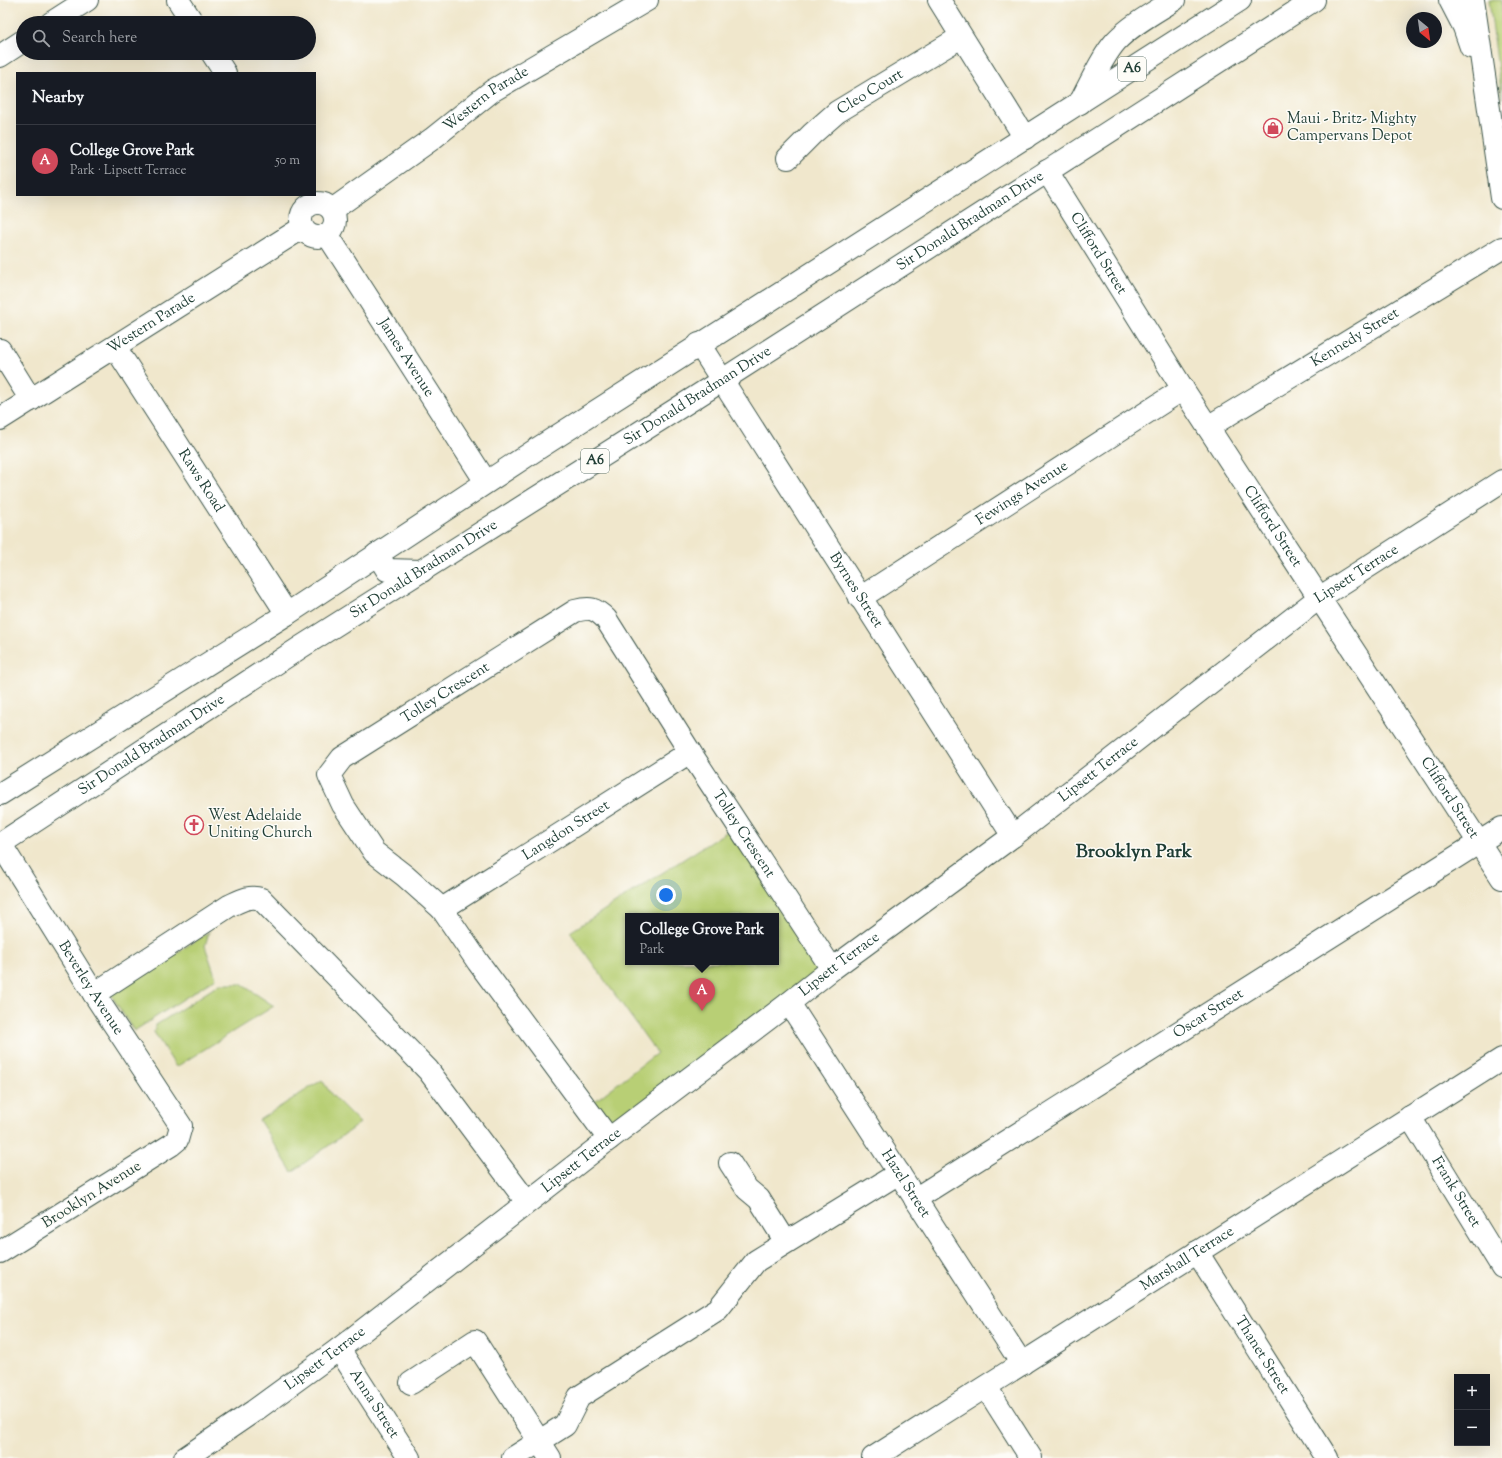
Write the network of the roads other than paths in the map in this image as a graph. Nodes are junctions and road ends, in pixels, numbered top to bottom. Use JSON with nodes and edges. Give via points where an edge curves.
{"nodes":[{"id":1,"x":87,"y":0,"type":"edge"},
{"id":2,"x":178,"y":0,"type":"edge"},
{"id":3,"x":647,"y":0,"type":"edge"},
{"id":4,"x":939,"y":0,"type":"edge"},
{"id":5,"x":1174,"y":0,"type":"edge"},
{"id":6,"x":1240,"y":0,"type":"edge"},
{"id":7,"x":1314,"y":0,"type":"edge"},
{"id":8,"x":1450,"y":0,"type":"edge"},
{"id":9,"x":1473,"y":0,"type":"edge"},
{"id":10,"x":62,"y":16,"type":"edge"},
{"id":11,"x":188,"y":16,"type":"edge"},
{"id":12,"x":961,"y":36,"type":"junction"},
{"id":13,"x":16,"y":46,"type":"edge"},
{"id":14,"x":1112,"y":46,"type":"junction"},
{"id":15,"x":0,"y":56,"type":"edge"},
{"id":16,"x":217,"y":60,"type":"edge"},
{"id":17,"x":1132,"y":69,"type":"junction"},
{"id":18,"x":224,"y":72,"type":"edge"},
{"id":19,"x":1486,"y":94,"type":"junction"},
{"id":20,"x":1080,"y":103,"type":"junction"},
{"id":21,"x":1025,"y":138,"type":"junction"},
{"id":22,"x":788,"y":158,"type":"dead end"},
{"id":23,"x":1047,"y":172,"type":"junction"},
{"id":24,"x":1502,"y":198,"type":"edge"},
{"id":25,"x":306,"y":200,"type":"edge"},
{"id":26,"x":332,"y":210,"type":"junction"},
{"id":27,"x":302,"y":228,"type":"junction"},
{"id":28,"x":327,"y":234,"type":"junction"},
{"id":29,"x":1502,"y":248,"type":"edge"},
{"id":30,"x":699,"y":344,"type":"junction"},
{"id":31,"x":115,"y":347,"type":"junction"},
{"id":32,"x":0,"y":350,"type":"edge"},
{"id":33,"x":722,"y":381,"type":"junction"},
{"id":34,"x":1183,"y":389,"type":"junction"},
{"id":35,"x":31,"y":400,"type":"junction"},
{"id":36,"x":0,"y":419,"type":"edge"},
{"id":37,"x":1208,"y":427,"type":"junction"},
{"id":38,"x":1502,"y":481,"type":"edge"},
{"id":39,"x":486,"y":482,"type":"junction"},
{"id":40,"x":377,"y":554,"type":"junction"},
{"id":41,"x":422,"y":571,"type":"junction"},
{"id":42,"x":860,"y":598,"type":"junction"},
{"id":43,"x":1319,"y":598,"type":"junction"},
{"id":44,"x":287,"y":614,"type":"junction"},
{"id":45,"x":690,"y":752,"type":"junction"},
{"id":46,"x":0,"y":794,"type":"edge"},
{"id":47,"x":1502,"y":828,"type":"edge"},
{"id":48,"x":1013,"y":836,"type":"junction"},
{"id":49,"x":1478,"y":842,"type":"junction"},
{"id":50,"x":0,"y":843,"type":"edge"},
{"id":51,"x":1502,"y":878,"type":"edge"},
{"id":52,"x":442,"y":909,"type":"junction"},
{"id":53,"x":832,"y":969,"type":"junction"},
{"id":54,"x":94,"y":994,"type":"junction"},
{"id":55,"x":789,"y":1003,"type":"junction"},
{"id":56,"x":1502,"y":1059,"type":"edge"},
{"id":57,"x":1410,"y":1118,"type":"junction"},
{"id":58,"x":180,"y":1133,"type":"joint"},
{"id":59,"x":609,"y":1139,"type":"junction"},
{"id":60,"x":730,"y":1163,"type":"dead end"},
{"id":61,"x":899,"y":1173,"type":"junction"},
{"id":62,"x":915,"y":1199,"type":"junction"},
{"id":63,"x":527,"y":1202,"type":"junction"},
{"id":64,"x":786,"y":1242,"type":"junction"},
{"id":65,"x":0,"y":1252,"type":"edge"},
{"id":66,"x":1197,"y":1252,"type":"junction"},
{"id":67,"x":1502,"y":1267,"type":"edge"},
{"id":68,"x":339,"y":1349,"type":"junction"},
{"id":69,"x":1022,"y":1364,"type":"junction"},
{"id":70,"x":411,"y":1383,"type":"dead end"},
{"id":71,"x":986,"y":1387,"type":"junction"},
{"id":72,"x":544,"y":1450,"type":"edge"},
{"id":73,"x":185,"y":1458,"type":"edge"},
{"id":74,"x":409,"y":1458,"type":"edge"},
{"id":75,"x":513,"y":1458,"type":"edge"},
{"id":76,"x":873,"y":1458,"type":"edge"},
{"id":77,"x":1031,"y":1458,"type":"edge"},
{"id":78,"x":1327,"y":1458,"type":"edge"}],
"edges":[{"from":1,"to":10,"type":"street"},
{"from":2,"to":11,"type":"street"},
{"from":3,"to":26,"type":"street","name":"Western Parade","via":[[492,90],[432,139]]},
{"from":4,"to":12,"type":"street"},
{"from":5,"to":14,"type":"street","via":[[1126,32]]},
{"from":6,"to":17,"type":"street","number":"A6"},
{"from":7,"to":23,"type":"street","name":"Sir Donald Bradman Drive","number":"A6"},
{"from":8,"to":19,"type":"street","via":[[1464,27]]},
{"from":9,"to":19,"type":"street"},
{"from":12,"to":21,"type":"street"},
{"from":12,"to":22,"type":"street","name":"Cleo Court","via":[[837,112]]},
{"from":13,"to":15,"type":"street"},
{"from":14,"to":17,"type":"street","via":[[1120,64]]},
{"from":14,"to":20,"type":"street"},
{"from":16,"to":18,"type":"street"},
{"from":17,"to":20,"type":"street","number":"A6"},
{"from":19,"to":24,"type":"street"},
{"from":20,"to":21,"type":"street","number":"A6"},
{"from":21,"to":30,"type":"street","number":"A6"},
{"from":23,"to":33,"type":"street","name":"Sir Donald Bradman Drive","number":"A6"},
{"from":23,"to":34,"type":"street","name":"Clifford Street"},
{"from":25,"to":26,"type":"street","via":[[325,204]]},
{"from":25,"to":27,"type":"street","via":[[300,221]]},
{"from":26,"to":28,"type":"street","via":[[334,226]]},
{"from":27,"to":28,"type":"street","via":[[311,236]]},
{"from":27,"to":31,"type":"street","name":"Western Parade"},
{"from":28,"to":39,"type":"street","name":"James Avenue"},
{"from":29,"to":37,"type":"street","name":"Kennedy Street"},
{"from":30,"to":33,"type":"street","name":"Byrnes Street"},
{"from":30,"to":39,"type":"street","number":"A6"},
{"from":31,"to":35,"type":"street","name":"Western Parade"},
{"from":31,"to":44,"type":"street","name":"Raws Road"},
{"from":32,"to":35,"type":"street"},
{"from":33,"to":41,"type":"street","name":"Sir Donald Bradman Drive","number":"A6"},
{"from":33,"to":42,"type":"street","name":"Byrnes Street"},
{"from":34,"to":37,"type":"street","name":"Clifford Street"},
{"from":34,"to":42,"type":"street","name":"Fewings Avenue"},
{"from":35,"to":36,"type":"street","name":"Western Parade"},
{"from":37,"to":43,"type":"street","name":"Clifford Street"},
{"from":38,"to":43,"type":"street","name":"Lipsett Terrace"},
{"from":39,"to":40,"type":"street","number":"A6"},
{"from":40,"to":41,"type":"street","via":[[387,570]]},
{"from":40,"to":44,"type":"street","number":"A6"},
{"from":41,"to":50,"type":"street","name":"Sir Donald Bradman Drive","number":"A6"},
{"from":42,"to":48,"type":"street","name":"Byrnes Street"},
{"from":43,"to":48,"type":"street","name":"Lipsett Terrace"},
{"from":43,"to":49,"type":"street","name":"Clifford Street"},
{"from":44,"to":46,"type":"street","number":"A6"},
{"from":45,"to":52,"type":"street","name":"Langdon Street"},
{"from":45,"to":52,"type":"street","name":"Tolley Crescent","via":[[600,613],[587,608],[575,611],[555,623],[342,758],[329,775],[343,805],[374,852]]},
{"from":45,"to":53,"type":"street","name":"Tolley Crescent"},
{"from":47,"to":49,"type":"street","name":"Oscar Street"},
{"from":48,"to":53,"type":"street","name":"Lipsett Terrace"},
{"from":49,"to":51,"type":"street","name":"Clifford Street"},
{"from":49,"to":62,"type":"street","name":"Oscar Street"},
{"from":50,"to":54,"type":"street","name":"Beverley Avenue"},
{"from":52,"to":59,"type":"street","name":"Tolley Crescent","via":[[478,962]]},
{"from":53,"to":55,"type":"street","name":"Lipsett Terrace"},
{"from":54,"to":58,"type":"street","name":"Beverley Avenue","via":[[181,1126]]},
{"from":54,"to":63,"type":"street","via":[[228,906],[253,897],[261,899],[428,1070]]},
{"from":55,"to":59,"type":"street","name":"Lipsett Terrace"},
{"from":55,"to":61,"type":"street","name":"Hazel Street"},
{"from":56,"to":57,"type":"street","name":"Marshall Terrace"},
{"from":57,"to":66,"type":"street","name":"Marshall Terrace"},
{"from":57,"to":67,"type":"street","name":"Frank Street"},
{"from":58,"to":65,"type":"street","name":"Brooklyn Avenue","via":[[171,1145]]},
{"from":59,"to":63,"type":"street","name":"Lipsett Terrace"},
{"from":60,"to":64,"type":"street","via":[[747,1189],[759,1199]]},
{"from":61,"to":62,"type":"street","name":"Hazel Street"},
{"from":61,"to":64,"type":"street"},
{"from":62,"to":69,"type":"street","name":"Hazel Street"},
{"from":63,"to":68,"type":"street","name":"Lipsett Terrace"},
{"from":64,"to":72,"type":"street","via":[[756,1261],[718,1309],[579,1397],[565,1425]]},
{"from":66,"to":69,"type":"street","name":"Marshall Terrace"},
{"from":66,"to":78,"type":"street","name":"Thanet Street"},
{"from":68,"to":73,"type":"street","name":"Lipsett Terrace"},
{"from":68,"to":74,"type":"street","name":"Anna Street"},
{"from":69,"to":71,"type":"street","name":"Marshall Terrace"},
{"from":70,"to":72,"type":"street","via":[[475,1341]]},
{"from":71,"to":76,"type":"street","name":"Marshall Terrace"},
{"from":71,"to":77,"type":"street"},
{"from":72,"to":75,"type":"street"}]}
